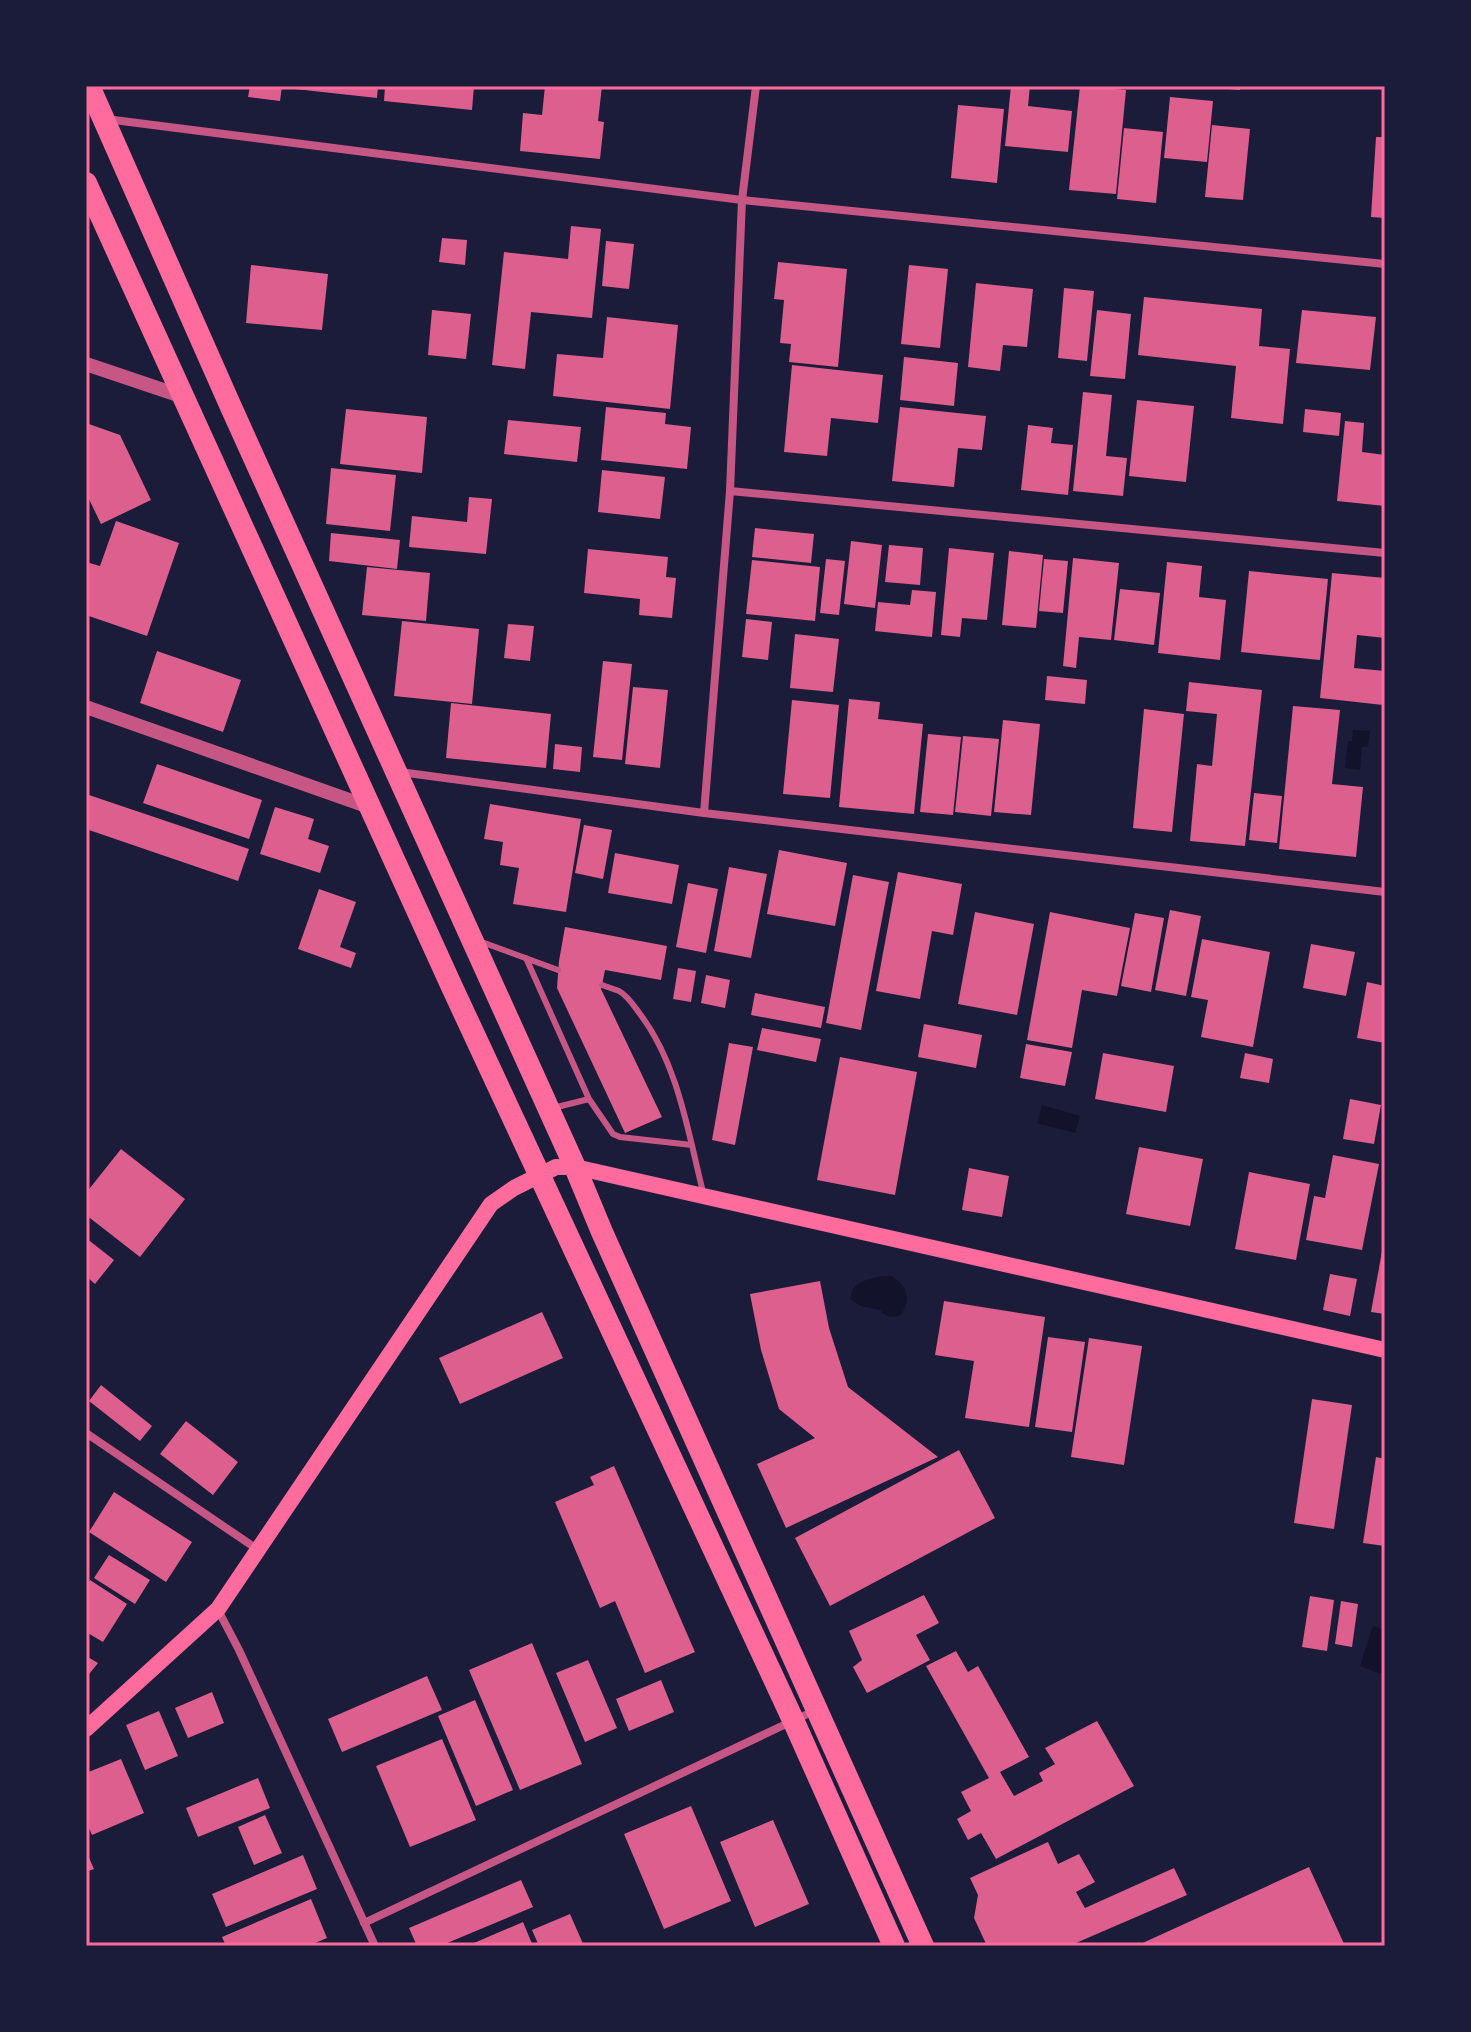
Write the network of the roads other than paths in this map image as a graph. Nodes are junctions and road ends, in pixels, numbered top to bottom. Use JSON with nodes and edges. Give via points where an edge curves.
{"nodes":[{"id":1,"x":89,"y":86,"type":"edge"},
{"id":2,"x":756,"y":86,"type":"edge"},
{"id":3,"x":103,"y":118,"type":"junction"},
{"id":4,"x":86,"y":183,"type":"edge"},
{"id":5,"x":742,"y":200,"type":"junction"},
{"id":6,"x":1385,"y":264,"type":"edge"},
{"id":7,"x":86,"y":364,"type":"edge"},
{"id":8,"x":184,"y":397,"type":"junction"},
{"id":9,"x":730,"y":491,"type":"junction"},
{"id":10,"x":1385,"y":553,"type":"edge"},
{"id":11,"x":86,"y":707,"type":"edge"},
{"id":12,"x":396,"y":771,"type":"junction"},
{"id":13,"x":372,"y":808,"type":"junction"},
{"id":14,"x":704,"y":813,"type":"junction"},
{"id":15,"x":1385,"y":892,"type":"edge"},
{"id":16,"x":471,"y":938,"type":"junction"},
{"id":17,"x":526,"y":958,"type":"junction"},
{"id":18,"x":558,"y":970,"type":"dead end"},
{"id":19,"x":602,"y":985,"type":"dead end"},
{"id":20,"x":589,"y":1099,"type":"junction"},
{"id":21,"x":549,"y":1109,"type":"junction"},
{"id":22,"x":692,"y":1145,"type":"junction"},
{"id":23,"x":557,"y":1170,"type":"junction"},
{"id":24,"x":704,"y":1196,"type":"junction"},
{"id":25,"x":1385,"y":1350,"type":"edge"},
{"id":26,"x":86,"y":1433,"type":"edge"},
{"id":27,"x":257,"y":1549,"type":"junction"},
{"id":28,"x":218,"y":1609,"type":"junction"},
{"id":29,"x":816,"y":1710,"type":"junction"},
{"id":30,"x":794,"y":1722,"type":"junction"},
{"id":31,"x":86,"y":1729,"type":"edge"},
{"id":32,"x":364,"y":1923,"type":"junction"},
{"id":33,"x":375,"y":1946,"type":"edge"},
{"id":34,"x":894,"y":1946,"type":"edge"},
{"id":35,"x":923,"y":1946,"type":"edge"}],
"edges":[{"from":1,"to":3,"type":"highway"},
{"from":2,"to":5,"type":"street"},
{"from":3,"to":5,"type":"street"},
{"from":3,"to":12,"type":"highway"},
{"from":4,"to":8,"type":"highway"},
{"from":5,"to":6,"type":"street"},
{"from":5,"to":9,"type":"street"},
{"from":7,"to":8,"type":"street"},
{"from":8,"to":13,"type":"highway"},
{"from":9,"to":10,"type":"street"},
{"from":9,"to":14,"type":"street"},
{"from":11,"to":13,"type":"street"},
{"from":12,"to":14,"type":"street"},
{"from":12,"to":16,"type":"highway"},
{"from":13,"to":23,"type":"highway","via":[[452,987]]},
{"from":14,"to":15,"type":"street"},
{"from":16,"to":17,"type":"lane"},
{"from":16,"to":21,"type":"highway"},
{"from":17,"to":18,"type":"lane"},
{"from":17,"to":20,"type":"lane"},
{"from":19,"to":22,"type":"lane","via":[[630,1000],[646,1021],[675,1081]]},
{"from":20,"to":21,"type":"lane"},
{"from":20,"to":22,"type":"lane","via":[[613,1134]]},
{"from":21,"to":23,"type":"highway"},
{"from":22,"to":24,"type":"lane"},
{"from":23,"to":24,"type":"main road"},
{"from":23,"to":27,"type":"main road","via":[[491,1204]]},
{"from":23,"to":29,"type":"highway","via":[[602,1232]]},
{"from":23,"to":30,"type":"highway"},
{"from":24,"to":25,"type":"main road"},
{"from":26,"to":27,"type":"street"},
{"from":27,"to":28,"type":"main road"},
{"from":28,"to":31,"type":"main road"},
{"from":28,"to":32,"type":"street"},
{"from":29,"to":30,"type":"street"},
{"from":29,"to":35,"type":"highway"},
{"from":30,"to":32,"type":"street"},
{"from":30,"to":34,"type":"highway"},
{"from":32,"to":33,"type":"street"}]}
